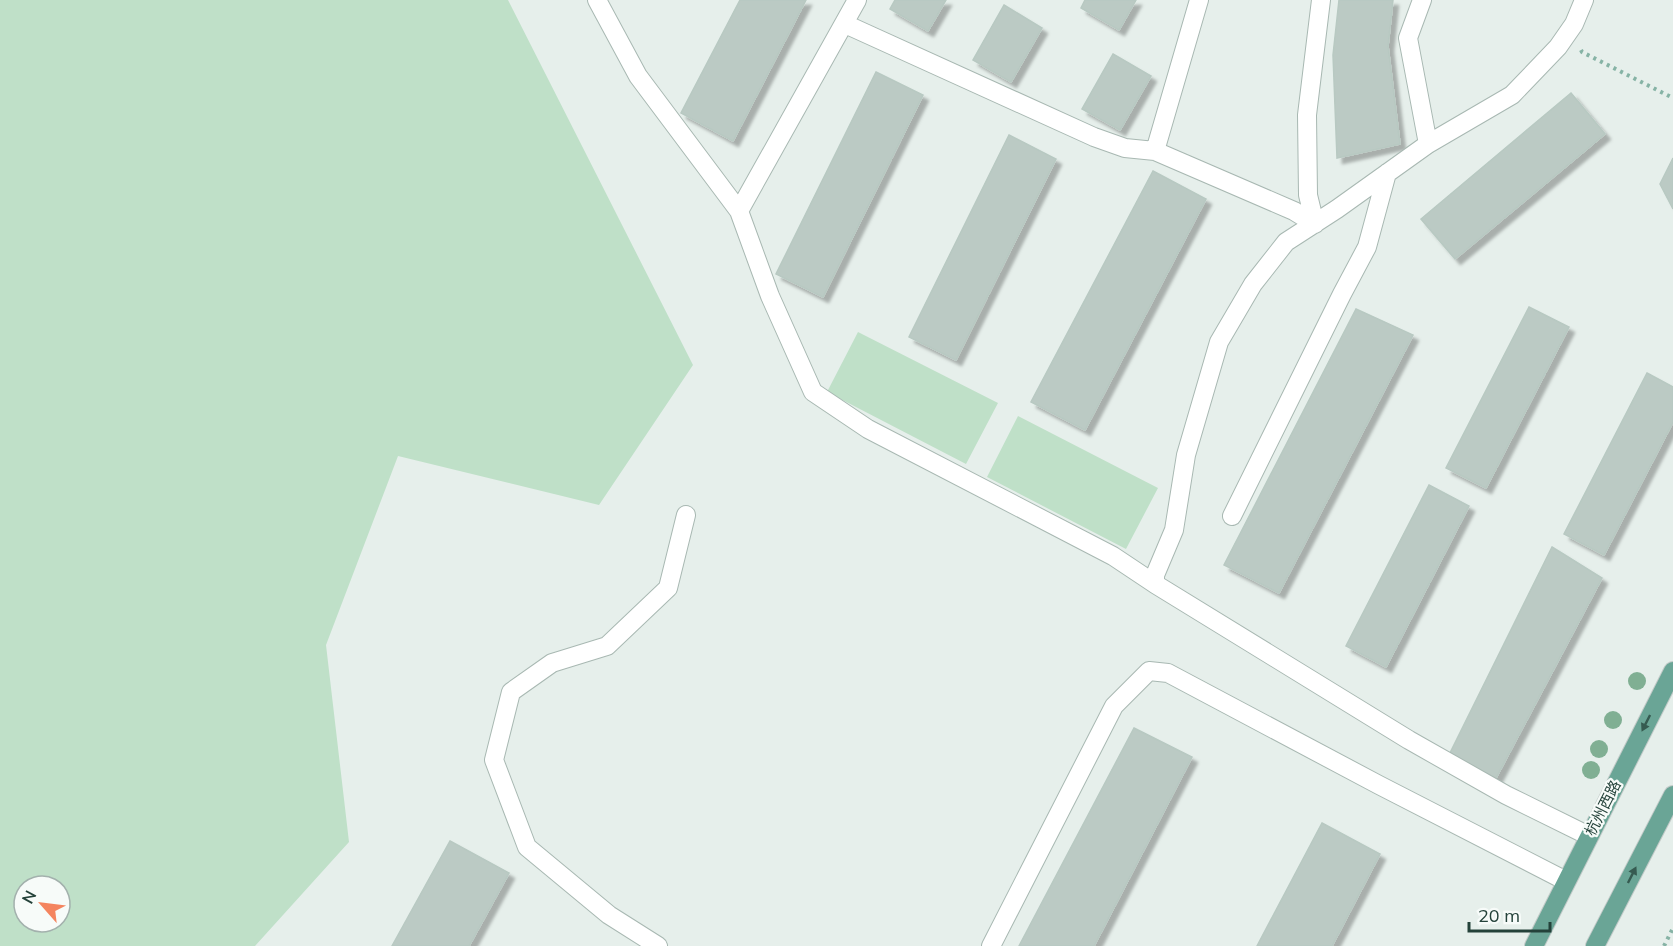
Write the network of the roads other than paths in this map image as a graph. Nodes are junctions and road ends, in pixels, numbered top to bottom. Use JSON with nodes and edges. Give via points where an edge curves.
{"nodes":[{"id":1,"x":597,"y":0,"type":"edge"},
{"id":2,"x":857,"y":0,"type":"edge"},
{"id":3,"x":1199,"y":0,"type":"edge"},
{"id":4,"x":1321,"y":0,"type":"edge"},
{"id":5,"x":1422,"y":0,"type":"edge"},
{"id":6,"x":1584,"y":0,"type":"edge"},
{"id":7,"x":845,"y":24,"type":"junction"},
{"id":8,"x":1428,"y":144,"type":"junction"},
{"id":9,"x":1155,"y":151,"type":"junction"},
{"id":10,"x":1387,"y":172,"type":"junction"},
{"id":11,"x":739,"y":211,"type":"junction"},
{"id":12,"x":1315,"y":224,"type":"junction"},
{"id":13,"x":686,"y":515,"type":"dead end"},
{"id":14,"x":1232,"y":516,"type":"dead end"},
{"id":15,"x":1155,"y":584,"type":"junction"},
{"id":16,"x":1673,"y":671,"type":"edge"},
{"id":17,"x":1673,"y":795,"type":"edge"},
{"id":18,"x":1589,"y":836,"type":"junction"},
{"id":19,"x":1566,"y":881,"type":"junction"},
{"id":20,"x":658,"y":946,"type":"edge"},
{"id":21,"x":991,"y":946,"type":"edge"},
{"id":22,"x":1534,"y":946,"type":"edge"},
{"id":23,"x":1595,"y":946,"type":"edge"}],
"edges":[{"from":1,"to":11,"type":"street","via":[[638,76]]},
{"from":2,"to":7,"type":"street"},
{"from":3,"to":9,"type":"street"},
{"from":4,"to":12,"type":"street","via":[[1307,115],[1308,195]]},
{"from":5,"to":8,"type":"street","via":[[1408,38]]},
{"from":6,"to":8,"type":"street","via":[[1558,47],[1512,95]]},
{"from":7,"to":9,"type":"street","via":[[1094,137],[1125,148]]},
{"from":7,"to":11,"type":"street"},
{"from":8,"to":10,"type":"street"},
{"from":9,"to":12,"type":"street","via":[[1294,211]]},
{"from":10,"to":12,"type":"street"},
{"from":10,"to":14,"type":"street","via":[[1367,247]]},
{"from":11,"to":15,"type":"street","via":[[770,296],[813,392],[868,429],[1113,556]]},
{"from":12,"to":15,"type":"street","via":[[1286,242],[1254,284],[1219,342],[1186,455],[1174,530]]},
{"from":13,"to":20,"type":"street","via":[[668,588],[607,646],[552,663],[511,692],[494,760],[527,847],[609,915]]},
{"from":15,"to":18,"type":"street","via":[[1409,740]]},
{"from":16,"to":18,"type":"main road","name":"杭州西路","one_way":true},
{"from":23,"to":17,"type":"main road","one_way":true},
{"from":18,"to":19,"type":"main road","name":"杭州西路"},
{"from":19,"to":21,"type":"street","via":[[1168,673],[1149,671],[1114,706]]},
{"from":19,"to":22,"type":"main road","name":"杭州西路"}]}
